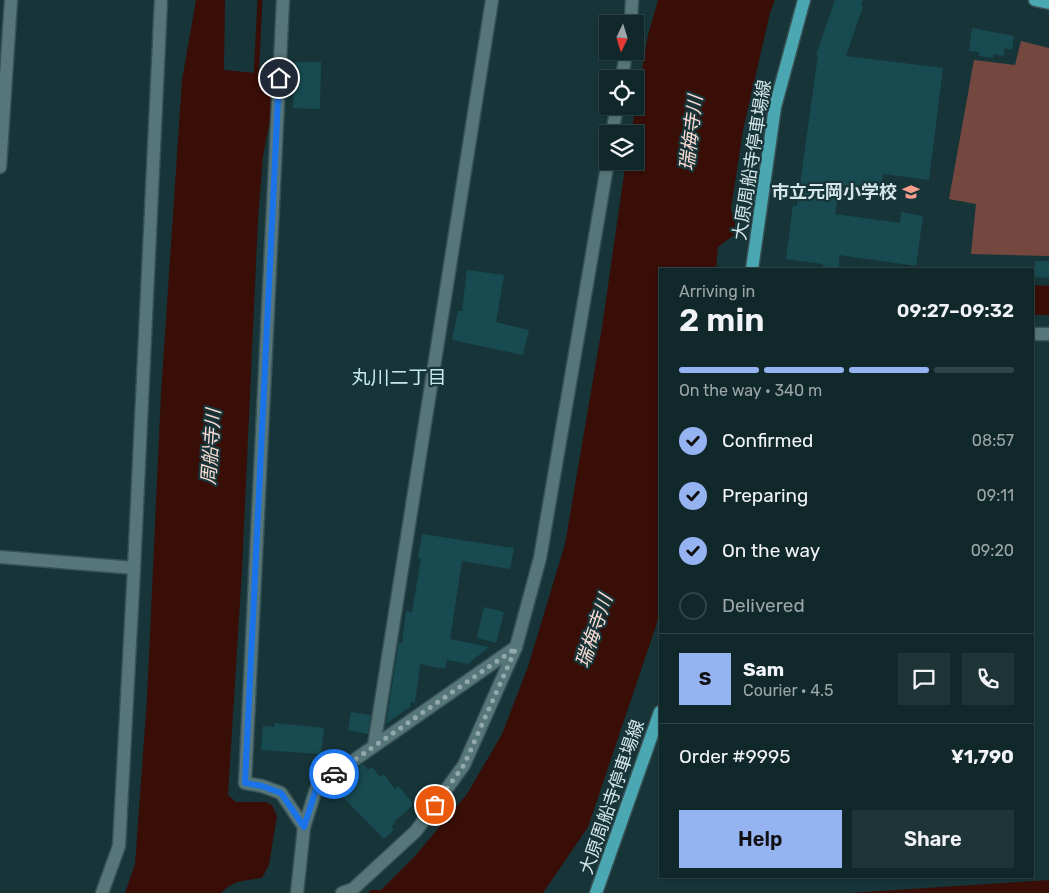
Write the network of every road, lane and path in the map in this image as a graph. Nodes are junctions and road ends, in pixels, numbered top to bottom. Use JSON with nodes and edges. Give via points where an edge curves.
{"nodes":[{"id":1,"x":11,"y":0,"type":"edge"},
{"id":2,"x":160,"y":0,"type":"edge"},
{"id":3,"x":283,"y":0,"type":"edge"},
{"id":4,"x":492,"y":0,"type":"edge"},
{"id":5,"x":632,"y":0,"type":"edge"},
{"id":6,"x":804,"y":0,"type":"edge"},
{"id":7,"x":1035,"y":0,"type":"edge"},
{"id":8,"x":1049,"y":3,"type":"edge"},
{"id":9,"x":631,"y":15,"type":"edge"},
{"id":10,"x":0,"y":167,"type":"edge"},
{"id":11,"x":606,"y":170,"type":"edge"},
{"id":12,"x":752,"y":268,"type":"edge"},
{"id":13,"x":1034,"y":334,"type":"edge"},
{"id":14,"x":1049,"y":334,"type":"edge"},
{"id":15,"x":0,"y":557,"type":"edge"},
{"id":16,"x":134,"y":568,"type":"junction"},
{"id":17,"x":516,"y":648,"type":"junction"},
{"id":18,"x":659,"y":715,"type":"edge"},
{"id":19,"x":374,"y":746,"type":"junction"},
{"id":20,"x":304,"y":827,"type":"junction"},
{"id":21,"x":600,"y":890,"type":"edge"},
{"id":22,"x":102,"y":893,"type":"edge"},
{"id":23,"x":297,"y":893,"type":"edge"},
{"id":24,"x":342,"y":893,"type":"edge"}],
"edges":[{"from":1,"to":10,"type":"street"},
{"from":2,"to":16,"type":"street"},
{"from":3,"to":20,"type":"street","via":[[245,783],[281,793]]},
{"from":4,"to":19,"type":"street"},
{"from":5,"to":9,"type":"street"},
{"from":6,"to":12,"type":"main road","name":"大原周船寺停車場線","via":[[775,107]]},
{"from":7,"to":8,"type":"main road"},
{"from":11,"to":17,"type":"street","via":[[540,558]]},
{"from":13,"to":14,"type":"street"},
{"from":15,"to":16,"type":"street"},
{"from":16,"to":22,"type":"street","via":[[119,846]]},
{"from":17,"to":19,"type":"street"},
{"from":17,"to":24,"type":"street","via":[[464,765],[416,831],[353,888]]},
{"from":18,"to":21,"type":"main road","name":"大原周船寺停車場線"},
{"from":19,"to":20,"type":"street","via":[[317,786]]},
{"from":20,"to":23,"type":"street"}]}
